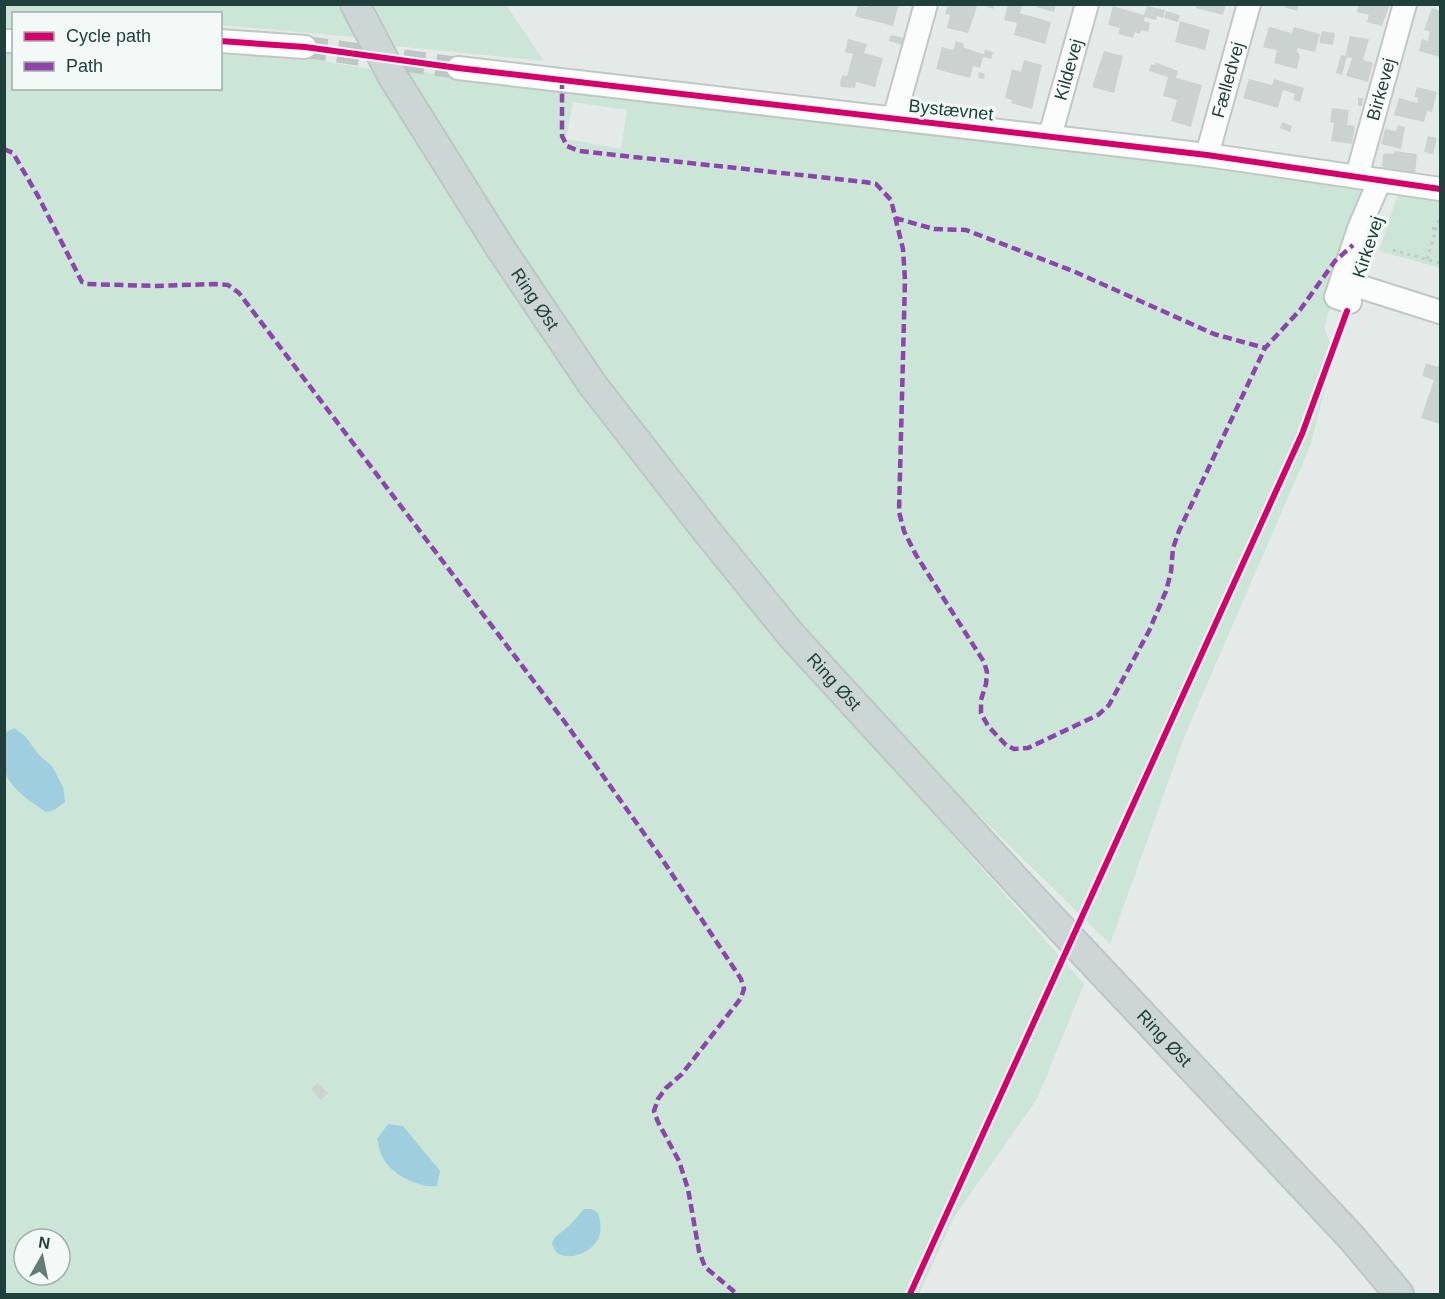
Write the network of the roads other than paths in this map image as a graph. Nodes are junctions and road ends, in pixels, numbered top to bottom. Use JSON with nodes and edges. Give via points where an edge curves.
{"nodes":[{"id":1,"x":355,"y":4,"type":"edge"},
{"id":2,"x":926,"y":4,"type":"edge"},
{"id":3,"x":1087,"y":4,"type":"edge"},
{"id":4,"x":1249,"y":4,"type":"edge"},
{"id":5,"x":1405,"y":4,"type":"edge"},
{"id":6,"x":222,"y":41,"type":"edge"},
{"id":7,"x":305,"y":47,"type":"tunnel mouth"},
{"id":8,"x":458,"y":68,"type":"tunnel mouth"},
{"id":9,"x":894,"y":119,"type":"junction"},
{"id":10,"x":1050,"y":136,"type":"junction"},
{"id":11,"x":1207,"y":155,"type":"junction"},
{"id":12,"x":1357,"y":176,"type":"junction"},
{"id":13,"x":1384,"y":181,"type":"junction"},
{"id":14,"x":1440,"y":189,"type":"edge"},
{"id":15,"x":1440,"y":312,"type":"edge"},
{"id":16,"x":1399,"y":1294,"type":"edge"}],
"edges":[{"from":1,"to":16,"type":"main road","name":"Ring Øst","via":[[393,77],[512,266],[592,384],[705,529],[792,636],[1352,1238]]},
{"from":2,"to":9,"type":"street"},
{"from":3,"to":10,"type":"street","name":"Kildevej"},
{"from":4,"to":11,"type":"street","name":"Fælledvej"},
{"from":5,"to":12,"type":"street","name":"Birkevej"},
{"from":6,"to":7,"type":"street"},
{"from":8,"to":9,"type":"street","name":"Bystævnet"},
{"from":9,"to":10,"type":"street","name":"Bystævnet"},
{"from":10,"to":11,"type":"street","name":"Bystævnet"},
{"from":11,"to":12,"type":"street","name":"Bystævnet"},
{"from":12,"to":13,"type":"street","name":"Bystævnet"},
{"from":13,"to":14,"type":"street","name":"Bystævnet"},
{"from":13,"to":15,"type":"street","via":[[1360,226],[1336,297]]}]}
